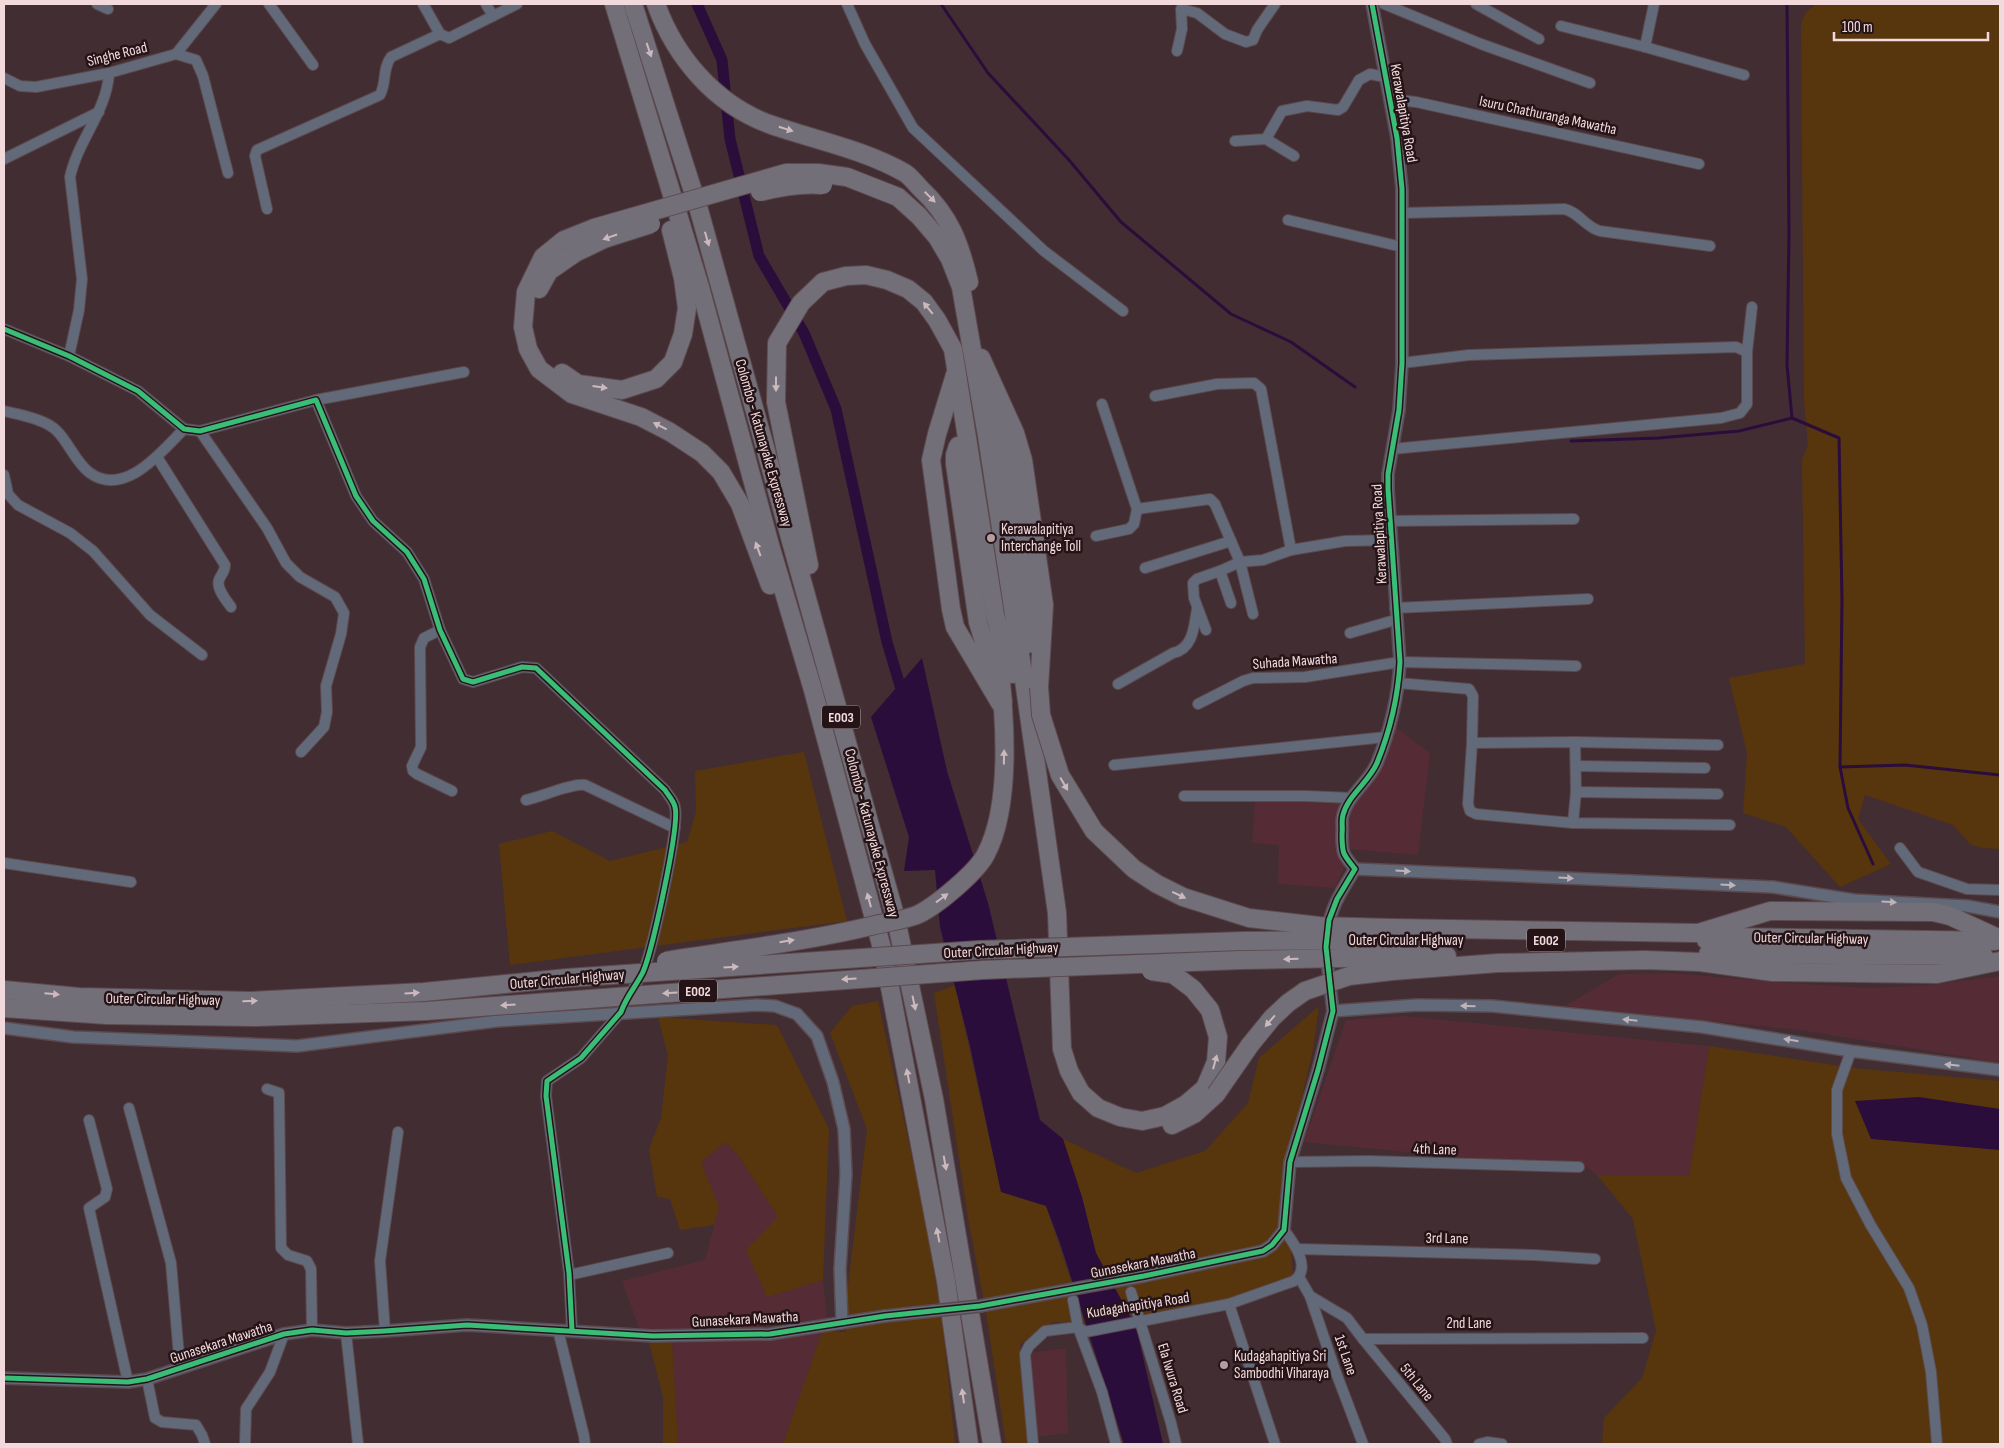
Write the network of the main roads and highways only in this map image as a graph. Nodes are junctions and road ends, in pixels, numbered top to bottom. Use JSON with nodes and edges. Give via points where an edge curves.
{"nodes":[{"id":1,"x":633,"y":4,"type":"edge"},
{"id":2,"x":656,"y":4,"type":"edge"},
{"id":3,"x":616,"y":9,"type":"edge"},
{"id":4,"x":845,"y":182,"type":"junction"},
{"id":5,"x":570,"y":247,"type":"junction"},
{"id":6,"x":979,"y":353,"type":"junction"},
{"id":7,"x":956,"y":371,"type":"junction"},
{"id":8,"x":984,"y":380,"type":"junction"},
{"id":9,"x":960,"y":392,"type":"junction"},
{"id":10,"x":964,"y":418,"type":"junction"},
{"id":11,"x":958,"y":446,"type":"junction"},
{"id":12,"x":989,"y":657,"type":"junction"},
{"id":13,"x":1012,"y":674,"type":"junction"},
{"id":14,"x":1032,"y":687,"type":"junction"},
{"id":15,"x":838,"y":707,"type":"junction"},
{"id":16,"x":1003,"y":708,"type":"junction"},
{"id":17,"x":831,"y":760,"type":"junction"},
{"id":18,"x":1972,"y":934,"type":"junction"},
{"id":19,"x":1723,"y":937,"type":"junction"},
{"id":20,"x":1700,"y":942,"type":"junction"},
{"id":21,"x":1998,"y":942,"type":"edge"},
{"id":22,"x":1391,"y":949,"type":"junction"},
{"id":23,"x":2000,"y":959,"type":"edge"},
{"id":24,"x":982,"y":970,"type":"junction"},
{"id":25,"x":567,"y":978,"type":"junction"},
{"id":26,"x":4,"y":990,"type":"edge"},
{"id":27,"x":4,"y":1008,"type":"edge"},
{"id":28,"x":969,"y":1444,"type":"edge"},
{"id":29,"x":992,"y":1444,"type":"edge"}],
"edges":[{"from":1,"to":15,"type":"highway","name":"Colombo - Katunayake Expressway","number":"E003","one_way":true,"via":[[699,210]]},
{"from":2,"to":6,"type":"highway","one_way":true,"via":[[679,53],[715,93],[768,124],[853,150],[906,174],[936,202],[948,220],[962,254],[973,300]]},
{"from":5,"to":3,"type":"highway","one_way":true,"via":[[549,271],[536,296],[533,327],[537,345],[548,363],[578,384],[622,390],[656,379],[673,362],[683,334],[687,308],[683,278]]},
{"from":3,"to":17,"type":"highway","name":"Colombo - Katunayake Expressway","number":"E003","via":[[700,287]]},
{"from":4,"to":5,"type":"highway","bridge":true,"via":[[818,173],[786,173],[594,228]]},
{"from":4,"to":13,"type":"highway","via":[[904,216],[928,240],[944,264],[952,285]]},
{"from":4,"to":14,"type":"highway","via":[[898,197],[919,216],[950,259],[961,287]]},
{"from":17,"to":5,"type":"highway","one_way":true,"via":[[757,548],[740,504],[721,472],[702,453],[641,416],[572,394],[539,369],[528,349],[523,327],[526,292],[543,257]]},
{"from":6,"to":8,"type":"highway"},
{"from":6,"to":14,"type":"highway","via":[[1024,460],[1044,605]]},
{"from":7,"to":9,"type":"highway"},
{"from":7,"to":15,"type":"highway","one_way":true,"via":[[953,349],[924,302],[908,289],[866,275],[823,282],[801,303],[776,343],[776,402]]},
{"from":7,"to":16,"type":"highway","via":[[932,460],[951,609],[955,627]]},
{"from":8,"to":14,"type":"highway","via":[[1001,471]]},
{"from":8,"to":14,"type":"highway","via":[[1009,438],[1037,605]]},
{"from":9,"to":10,"type":"highway"},
{"from":9,"to":16,"type":"highway","via":[[941,443],[940,481],[962,623]]},
{"from":10,"to":11,"type":"highway"},
{"from":10,"to":12,"type":"highway","via":[[949,445],[947,487],[970,624]]},
{"from":10,"to":13,"type":"highway","via":[[996,615]]},
{"from":11,"to":12,"type":"highway","via":[[955,464],[967,553],[978,622]]},
{"from":11,"to":16,"type":"highway"},
{"from":12,"to":16,"type":"highway"},
{"from":22,"to":13,"type":"highway","one_way":true,"bridge":true,"via":[[1349,976],[1306,991],[1288,1003],[1250,1044],[1216,1094],[1194,1114],[1167,1128],[1138,1132],[1111,1125],[1087,1110],[1070,1092],[1059,1072],[1053,1047],[1043,897]]},
{"from":14,"to":22,"type":"highway","one_way":true,"bridge":true,"via":[[1060,776],[1094,831],[1134,869],[1183,897],[1249,918],[1319,926]]},
{"from":14,"to":24,"type":"highway","one_way":true,"bridge":true,"via":[[1057,913],[1062,1049],[1069,1072],[1081,1093],[1098,1108],[1142,1121],[1165,1116],[1205,1088],[1216,1062],[1218,1037],[1210,1010],[1193,988],[1173,974],[1148,971]]},
{"from":15,"to":29,"type":"highway","name":"Colombo - Katunayake Expressway","number":"E003","one_way":true,"via":[[908,970],[948,1177]]},
{"from":25,"to":16,"type":"highway","one_way":true,"bridge":true,"via":[[854,930],[919,914],[963,882],[986,855],[996,828],[1004,780]]},
{"from":28,"to":17,"type":"highway","name":"Colombo - Katunayake Expressway","number":"E003","one_way":true,"via":[[946,1281],[902,1045],[879,937]]},
{"from":18,"to":19,"type":"highway","via":[[1940,930],[1771,929]]},
{"from":18,"to":20,"type":"highway","via":[[1940,922],[1780,919]]},
{"from":18,"to":21,"type":"highway"},
{"from":19,"to":20,"type":"highway","name":"Outer Circular Highway","number":"E002"},
{"from":19,"to":21,"type":"highway","name":"Outer Circular Highway","number":"E002"},
{"from":20,"to":21,"type":"highway","via":[[1866,947]]},
{"from":20,"to":21,"type":"highway","via":[[1770,911],[1933,912],[1950,916]]},
{"from":20,"to":22,"type":"highway","name":"Outer Circular Highway","number":"E002"},
{"from":20,"to":23,"type":"highway","name":"Outer Circular Highway","number":"E002"},
{"from":22,"to":23,"type":"highway","via":[[1498,963],[1645,960],[1700,962],[1773,972],[1937,974]]},
{"from":22,"to":24,"type":"highway","name":"Outer Circular Highway","number":"E002","one_way":true,"bridge":true,"via":[[1241,960]]},
{"from":25,"to":22,"type":"highway","name":"Outer Circular Highway","number":"E002","one_way":true,"bridge":true,"via":[[979,950],[1243,941]]},
{"from":24,"to":27,"type":"highway","name":"Outer Circular Highway","number":"E002","one_way":true,"bridge":true,"via":[[426,1011],[267,1017],[107,1015]]},
{"from":26,"to":25,"type":"highway","name":"Outer Circular Highway","number":"E002","one_way":true,"bridge":true,"via":[[79,997],[250,1001],[424,992]]}]}
